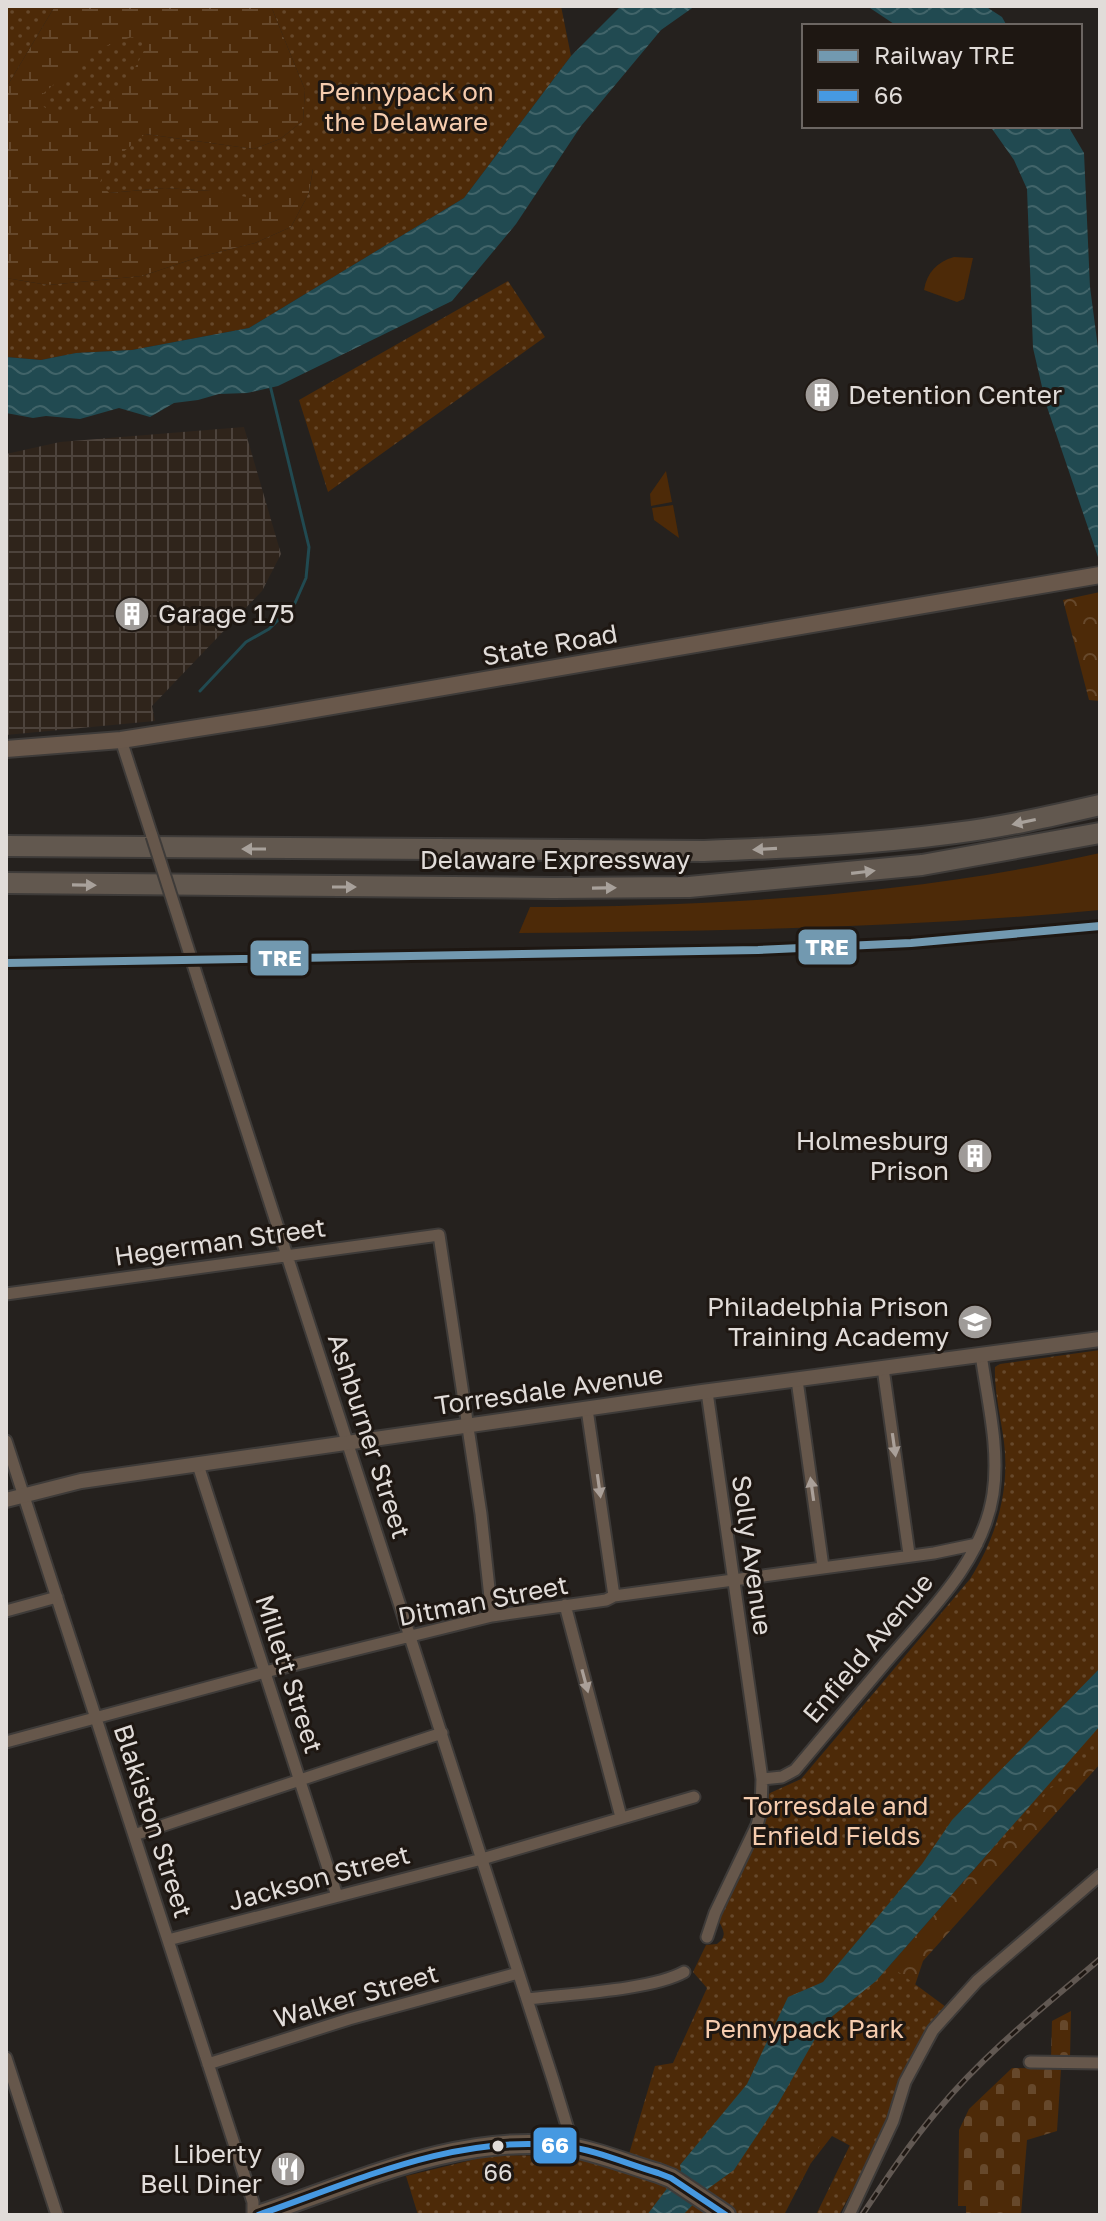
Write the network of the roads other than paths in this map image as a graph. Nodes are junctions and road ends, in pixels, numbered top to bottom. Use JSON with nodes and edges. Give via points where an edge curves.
{"nodes":[{"id":1,"x":1096,"y":575,"type":"edge"},
{"id":2,"x":121,"y":740,"type":"junction"},
{"id":3,"x":6,"y":749,"type":"edge"},
{"id":4,"x":1100,"y":805,"type":"edge"},
{"id":5,"x":1100,"y":833,"type":"edge"},
{"id":6,"x":6,"y":846,"type":"edge"},
{"id":7,"x":6,"y":883,"type":"edge"},
{"id":8,"x":288,"y":1255,"type":"junction"},
{"id":9,"x":6,"y":1294,"type":"edge"},
{"id":10,"x":1100,"y":1339,"type":"edge"},
{"id":11,"x":981,"y":1354,"type":"junction"},
{"id":12,"x":883,"y":1368,"type":"junction"},
{"id":13,"x":797,"y":1380,"type":"junction"},
{"id":14,"x":707,"y":1392,"type":"junction"},
{"id":15,"x":587,"y":1409,"type":"junction"},
{"id":16,"x":466,"y":1426,"type":"junction"},
{"id":17,"x":6,"y":1441,"type":"edge"},
{"id":18,"x":348,"y":1443,"type":"junction"},
{"id":19,"x":198,"y":1465,"type":"junction"},
{"id":20,"x":23,"y":1496,"type":"junction"},
{"id":21,"x":6,"y":1500,"type":"edge"},
{"id":22,"x":977,"y":1544,"type":"junction"},
{"id":23,"x":909,"y":1554,"type":"junction"},
{"id":24,"x":823,"y":1567,"type":"junction"},
{"id":25,"x":734,"y":1580,"type":"junction"},
{"id":26,"x":614,"y":1596,"type":"junction"},
{"id":27,"x":57,"y":1597,"type":"junction"},
{"id":28,"x":565,"y":1605,"type":"junction"},
{"id":29,"x":6,"y":1611,"type":"edge"},
{"id":30,"x":492,"y":1616,"type":"junction"},
{"id":31,"x":411,"y":1637,"type":"junction"},
{"id":32,"x":265,"y":1672,"type":"junction"},
{"id":33,"x":96,"y":1719,"type":"junction"},
{"id":34,"x":442,"y":1733,"type":"junction"},
{"id":35,"x":6,"y":1742,"type":"edge"},
{"id":36,"x":762,"y":1779,"type":"junction"},
{"id":37,"x":300,"y":1780,"type":"junction"},
{"id":38,"x":694,"y":1797,"type":"dead end"},
{"id":39,"x":621,"y":1817,"type":"junction"},
{"id":40,"x":134,"y":1835,"type":"junction"},
{"id":41,"x":482,"y":1859,"type":"junction"},
{"id":42,"x":1100,"y":1875,"type":"edge"},
{"id":43,"x":337,"y":1896,"type":"junction"},
{"id":44,"x":707,"y":1937,"type":"dead end"},
{"id":45,"x":168,"y":1940,"type":"junction"},
{"id":46,"x":684,"y":1972,"type":"dead end"},
{"id":47,"x":518,"y":1973,"type":"junction"},
{"id":48,"x":527,"y":1999,"type":"junction"},
{"id":49,"x":6,"y":2058,"type":"edge"},
{"id":50,"x":1030,"y":2062,"type":"dead end"},
{"id":51,"x":1100,"y":2063,"type":"edge"},
{"id":52,"x":208,"y":2064,"type":"junction"},
{"id":53,"x":569,"y":2147,"type":"junction"},
{"id":54,"x":57,"y":2215,"type":"edge"},
{"id":55,"x":256,"y":2215,"type":"edge"},
{"id":56,"x":726,"y":2215,"type":"edge"},
{"id":57,"x":849,"y":2215,"type":"edge"}],
"edges":[{"from":1,"to":2,"type":"main road","name":"State Road"},
{"from":2,"to":3,"type":"main road","name":"State Road"},
{"from":2,"to":8,"type":"street","name":"Ashburner Street","bridge":true},
{"from":4,"to":6,"type":"highway","name":"Delaware Expressway","one_way":true,"via":[[942,835],[704,851]]},
{"from":7,"to":5,"type":"highway","name":"Delaware Expressway","one_way":true,"via":[[689,887],[922,865]]},
{"from":8,"to":9,"type":"street","name":"Hegerman Street"},
{"from":8,"to":16,"type":"street","name":"Hegerman Street","via":[[440,1236]]},
{"from":8,"to":18,"type":"street","name":"Ashburner Street"},
{"from":10,"to":11,"type":"street","name":"Torresdale Avenue"},
{"from":11,"to":12,"type":"street","name":"Torresdale Avenue"},
{"from":11,"to":22,"type":"street","name":"Enfield Avenue","via":[[994,1473],[989,1514]]},
{"from":12,"to":13,"type":"street","name":"Torresdale Avenue"},
{"from":12,"to":23,"type":"street","one_way":true},
{"from":13,"to":14,"type":"street","name":"Torresdale Avenue"},
{"from":24,"to":13,"type":"street","one_way":true},
{"from":14,"to":15,"type":"street","name":"Torresdale Avenue"},
{"from":14,"to":25,"type":"street","name":"Solly Avenue"},
{"from":15,"to":16,"type":"street","name":"Torresdale Avenue"},
{"from":15,"to":26,"type":"street","one_way":true},
{"from":16,"to":18,"type":"street","name":"Torresdale Avenue"},
{"from":16,"to":30,"type":"street"},
{"from":17,"to":20,"type":"street","name":"Blakiston Street"},
{"from":18,"to":19,"type":"street","name":"Torresdale Avenue"},
{"from":18,"to":31,"type":"street","name":"Ashburner Street"},
{"from":19,"to":20,"type":"street","name":"Torresdale Avenue","via":[[81,1481]]},
{"from":19,"to":32,"type":"street","name":"Millett Street"},
{"from":20,"to":21,"type":"street","name":"Torresdale Avenue"},
{"from":20,"to":27,"type":"street","name":"Blakiston Street"},
{"from":22,"to":23,"type":"street","name":"Ditman Street"},
{"from":22,"to":36,"type":"street","name":"Enfield Avenue","via":[[914,1630],[795,1770]]},
{"from":23,"to":24,"type":"street","name":"Ditman Street"},
{"from":24,"to":25,"type":"street","name":"Ditman Street"},
{"from":25,"to":26,"type":"street","name":"Ditman Street"},
{"from":25,"to":36,"type":"street","name":"Solly Avenue"},
{"from":26,"to":28,"type":"street","name":"Ditman Street"},
{"from":27,"to":29,"type":"street"},
{"from":27,"to":33,"type":"street","name":"Blakiston Street"},
{"from":28,"to":30,"type":"street","name":"Ditman Street"},
{"from":28,"to":39,"type":"street","one_way":true},
{"from":30,"to":31,"type":"street","name":"Ditman Street"},
{"from":31,"to":32,"type":"street","name":"Ditman Street"},
{"from":31,"to":34,"type":"street","name":"Ashburner Street"},
{"from":32,"to":33,"type":"street","name":"Ditman Street"},
{"from":32,"to":37,"type":"street","name":"Millett Street"},
{"from":33,"to":35,"type":"street","name":"Ditman Street"},
{"from":33,"to":40,"type":"street","name":"Blakiston Street"},
{"from":34,"to":37,"type":"street"},
{"from":34,"to":41,"type":"street","name":"Ashburner Street"},
{"from":36,"to":44,"type":"street","via":[[757,1825]]},
{"from":37,"to":40,"type":"street"},
{"from":37,"to":43,"type":"street","name":"Millett Street"},
{"from":38,"to":39,"type":"street","name":"Jackson Street"},
{"from":39,"to":41,"type":"street","name":"Jackson Street"},
{"from":40,"to":45,"type":"street","name":"Blakiston Street"},
{"from":41,"to":43,"type":"street","name":"Jackson Street"},
{"from":41,"to":47,"type":"street","name":"Ashburner Street"},
{"from":42,"to":57,"type":"street","via":[[977,1981],[933,2030]]},
{"from":43,"to":45,"type":"street","name":"Jackson Street"},
{"from":45,"to":52,"type":"street","name":"Blakiston Street"},
{"from":46,"to":48,"type":"street","via":[[644,1984]]},
{"from":47,"to":48,"type":"street","name":"Ashburner Street"},
{"from":47,"to":52,"type":"street","name":"Walker Street"},
{"from":48,"to":53,"type":"street","name":"Ashburner Street"},
{"from":49,"to":54,"type":"street"},
{"from":50,"to":51,"type":"street"},
{"from":52,"to":55,"type":"street","name":"Blakiston Street"},
{"from":53,"to":55,"type":"main road","via":[[496,2145],[437,2157]]},
{"from":53,"to":56,"type":"main road","via":[[671,2178]]}]}
